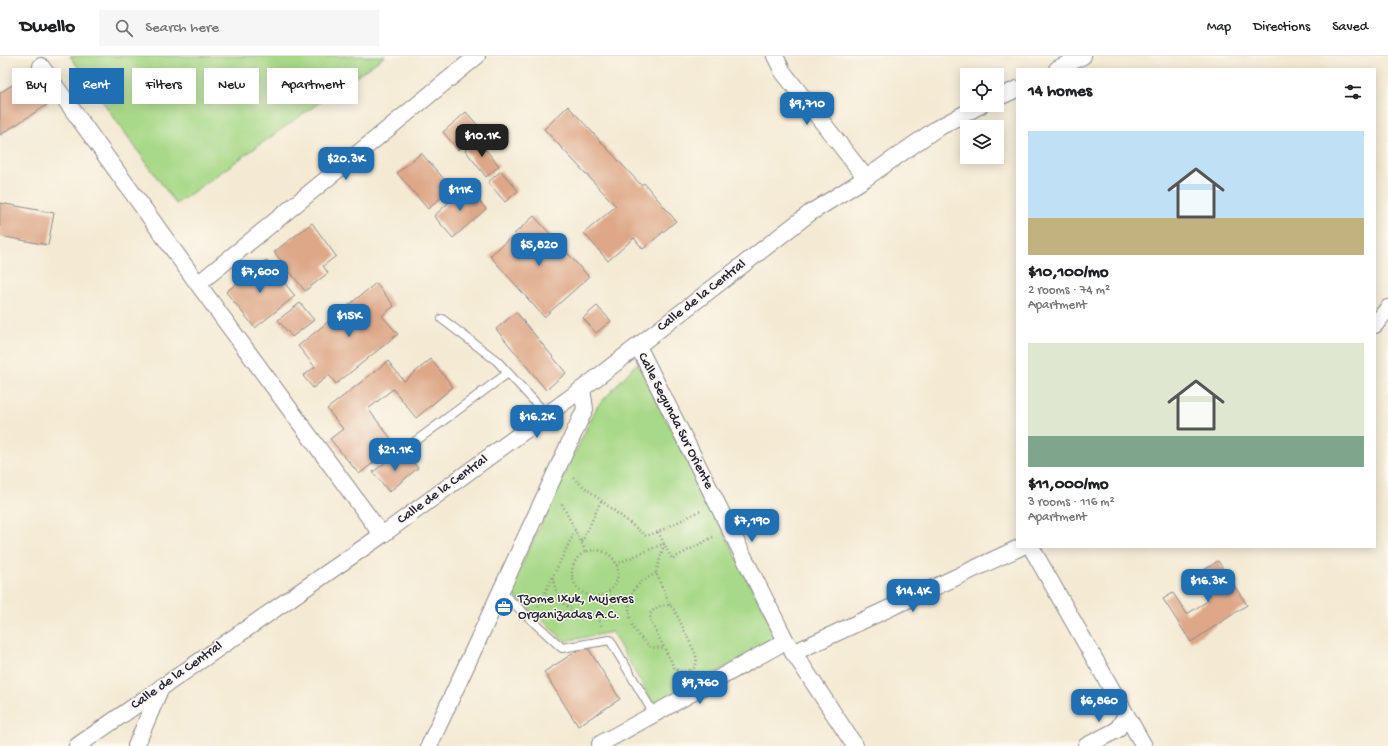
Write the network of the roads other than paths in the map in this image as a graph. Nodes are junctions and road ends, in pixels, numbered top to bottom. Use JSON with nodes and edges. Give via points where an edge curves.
{"nodes":[{"id":1,"x":477,"y":56,"type":"edge"},
{"id":2,"x":775,"y":56,"type":"edge"},
{"id":3,"x":1083,"y":56,"type":"edge"},
{"id":4,"x":41,"y":66,"type":"dead end"},
{"id":5,"x":1059,"y":68,"type":"edge"},
{"id":6,"x":1016,"y":89,"type":"edge"},
{"id":7,"x":1004,"y":95,"type":"edge"},
{"id":8,"x":968,"y":112,"type":"edge"},
{"id":9,"x":866,"y":178,"type":"junction"},
{"id":10,"x":198,"y":284,"type":"junction"},
{"id":11,"x":1388,"y":308,"type":"edge"},
{"id":12,"x":442,"y":319,"type":"dead end"},
{"id":13,"x":1376,"y":324,"type":"edge"},
{"id":14,"x":638,"y":346,"type":"junction"},
{"id":15,"x":508,"y":373,"type":"junction"},
{"id":16,"x":582,"y":389,"type":"junction"},
{"id":17,"x":547,"y":415,"type":"junction"},
{"id":18,"x":413,"y":442,"type":"dead end"},
{"id":19,"x":382,"y":535,"type":"junction"},
{"id":20,"x":1019,"y":548,"type":"edge"},
{"id":21,"x":1032,"y":548,"type":"edge"},
{"id":22,"x":501,"y":592,"type":"junction"},
{"id":23,"x":789,"y":647,"type":"junction"},
{"id":24,"x":161,"y":687,"type":"junction"},
{"id":25,"x":654,"y":714,"type":"junction"},
{"id":26,"x":1126,"y":715,"type":"junction"},
{"id":27,"x":600,"y":744,"type":"dead end"},
{"id":28,"x":77,"y":746,"type":"edge"},
{"id":29,"x":136,"y":746,"type":"edge"},
{"id":30,"x":429,"y":746,"type":"edge"},
{"id":31,"x":855,"y":746,"type":"edge"},
{"id":32,"x":1086,"y":746,"type":"edge"},
{"id":33,"x":1144,"y":746,"type":"edge"}],
"edges":[{"from":1,"to":10,"type":"street"},
{"from":2,"to":9,"type":"street","via":[[783,72]]},
{"from":3,"to":5,"type":"street"},
{"from":4,"to":10,"type":"street"},
{"from":6,"to":7,"type":"street"},
{"from":8,"to":9,"type":"street","name":"Calle de la Central","via":[[936,129]]},
{"from":9,"to":14,"type":"street","name":"Calle de la Central","via":[[810,213]]},
{"from":10,"to":19,"type":"street"},
{"from":11,"to":13,"type":"street"},
{"from":12,"to":15,"type":"lane","via":[[497,361]]},
{"from":14,"to":16,"type":"street","name":"Calle de la Central"},
{"from":14,"to":23,"type":"street","name":"Calle Segunda Sur Oriente"},
{"from":15,"to":17,"type":"lane"},
{"from":15,"to":18,"type":"lane"},
{"from":16,"to":17,"type":"street","name":"Calle de la Central"},
{"from":16,"to":22,"type":"street","via":[[585,409]]},
{"from":17,"to":19,"type":"street","name":"Calle de la Central"},
{"from":19,"to":24,"type":"street","name":"Calle de la Central"},
{"from":20,"to":23,"type":"street"},
{"from":21,"to":26,"type":"street"},
{"from":22,"to":25,"type":"lane","via":[[562,648],[610,640]]},
{"from":22,"to":30,"type":"street"},
{"from":23,"to":25,"type":"street"},
{"from":23,"to":31,"type":"street","name":"Calle Segunda Sur Oriente"},
{"from":24,"to":28,"type":"street","name":"Calle de la Central"},
{"from":24,"to":29,"type":"street"},
{"from":25,"to":27,"type":"street"},
{"from":26,"to":32,"type":"street","via":[[1117,730]]},
{"from":26,"to":33,"type":"street"}]}
